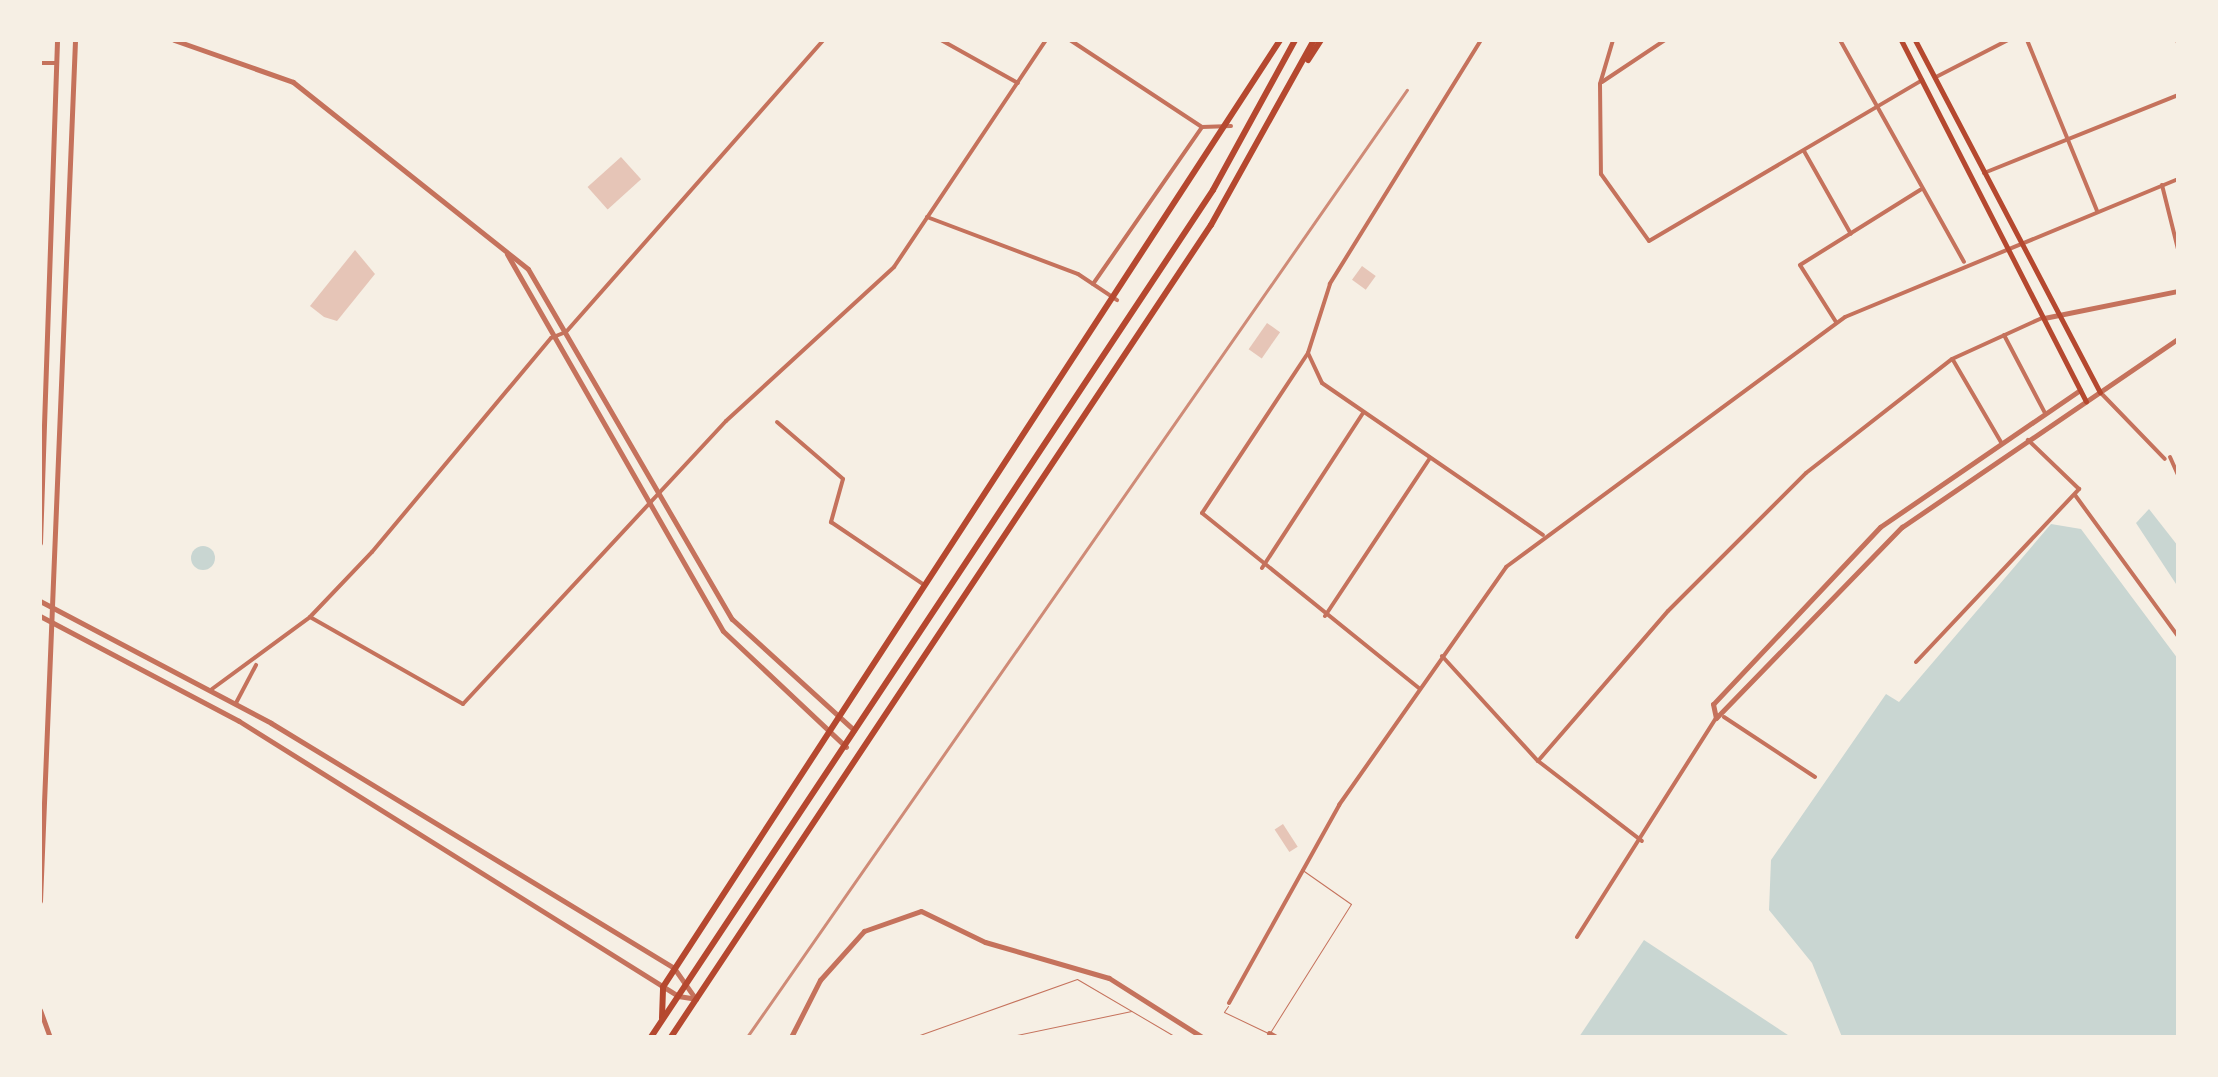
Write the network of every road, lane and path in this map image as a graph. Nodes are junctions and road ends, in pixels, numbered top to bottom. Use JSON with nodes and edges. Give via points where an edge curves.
{"nodes":[{"id":1,"x":58,"y":40,"type":"edge"},
{"id":2,"x":75,"y":40,"type":"edge"},
{"id":3,"x":174,"y":40,"type":"edge"},
{"id":4,"x":823,"y":40,"type":"edge"},
{"id":5,"x":940,"y":40,"type":"edge"},
{"id":6,"x":1046,"y":40,"type":"edge"},
{"id":7,"x":1070,"y":40,"type":"edge"},
{"id":8,"x":1280,"y":40,"type":"edge"},
{"id":9,"x":1296,"y":40,"type":"edge"},
{"id":10,"x":1318,"y":40,"type":"edge"},
{"id":11,"x":1481,"y":40,"type":"edge"},
{"id":12,"x":1613,"y":40,"type":"edge"},
{"id":13,"x":1665,"y":40,"type":"edge"},
{"id":14,"x":1840,"y":40,"type":"edge"},
{"id":15,"x":1901,"y":40,"type":"edge"},
{"id":16,"x":1915,"y":40,"type":"edge"},
{"id":17,"x":2008,"y":40,"type":"edge"},
{"id":18,"x":2027,"y":40,"type":"edge"},
{"id":19,"x":40,"y":63,"type":"edge"},
{"id":20,"x":57,"y":63,"type":"junction"},
{"id":21,"x":1935,"y":78,"type":"junction"},
{"id":22,"x":1922,"y":80,"type":"junction"},
{"id":23,"x":1018,"y":83,"type":"junction"},
{"id":24,"x":1600,"y":84,"type":"junction"},
{"id":25,"x":2178,"y":94,"type":"edge"},
{"id":26,"x":1876,"y":107,"type":"junction"},
{"id":27,"x":1230,"y":126,"type":"junction"},
{"id":28,"x":1202,"y":127,"type":"junction"},
{"id":29,"x":2071,"y":138,"type":"junction"},
{"id":30,"x":1804,"y":150,"type":"junction"},
{"id":31,"x":1984,"y":172,"type":"junction"},
{"id":32,"x":2178,"y":178,"type":"edge"},
{"id":33,"x":2162,"y":185,"type":"junction"},
{"id":34,"x":40,"y":186,"type":"edge"},
{"id":35,"x":54,"y":186,"type":"junction"},
{"id":36,"x":1922,"y":189,"type":"junction"},
{"id":37,"x":2098,"y":211,"type":"junction"},
{"id":38,"x":928,"y":217,"type":"junction"},
{"id":39,"x":1850,"y":234,"type":"junction"},
{"id":40,"x":2020,"y":241,"type":"junction"},
{"id":41,"x":2007,"y":246,"type":"junction"},
{"id":42,"x":504,"y":247,"type":"junction"},
{"id":43,"x":2178,"y":249,"type":"edge"},
{"id":44,"x":1964,"y":262,"type":"junction"},
{"id":45,"x":1093,"y":284,"type":"junction"},
{"id":46,"x":2178,"y":291,"type":"edge"},
{"id":47,"x":1117,"y":300,"type":"junction"},
{"id":48,"x":2060,"y":314,"type":"junction"},
{"id":49,"x":2044,"y":318,"type":"junction"},
{"id":50,"x":1836,"y":322,"type":"junction"},
{"id":51,"x":566,"y":332,"type":"junction"},
{"id":52,"x":2004,"y":335,"type":"junction"},
{"id":53,"x":551,"y":338,"type":"junction"},
{"id":54,"x":2178,"y":340,"type":"edge"},
{"id":55,"x":1308,"y":353,"type":"junction"},
{"id":56,"x":1952,"y":359,"type":"junction"},
{"id":57,"x":2080,"y":390,"type":"junction"},
{"id":58,"x":2100,"y":392,"type":"junction"},
{"id":59,"x":2086,"y":401,"type":"junction"},
{"id":60,"x":1364,"y":413,"type":"junction"},
{"id":61,"x":2045,"y":413,"type":"junction"},
{"id":62,"x":777,"y":422,"type":"dead end"},
{"id":63,"x":2051,"y":424,"type":"junction"},
{"id":64,"x":2028,"y":440,"type":"junction"},
{"id":65,"x":2001,"y":442,"type":"junction"},
{"id":66,"x":1430,"y":458,"type":"junction"},
{"id":67,"x":42,"y":470,"type":"edge"},
{"id":68,"x":2178,"y":475,"type":"edge"},
{"id":69,"x":661,"y":494,"type":"junction"},
{"id":70,"x":2075,"y":494,"type":"junction"},
{"id":71,"x":651,"y":510,"type":"junction"},
{"id":72,"x":1543,"y":535,"type":"junction"},
{"id":73,"x":40,"y":543,"type":"edge"},
{"id":74,"x":1262,"y":568,"type":"junction"},
{"id":75,"x":927,"y":587,"type":"junction"},
{"id":76,"x":40,"y":601,"type":"edge"},
{"id":77,"x":53,"y":606,"type":"junction"},
{"id":78,"x":40,"y":616,"type":"edge"},
{"id":79,"x":1325,"y":616,"type":"junction"},
{"id":80,"x":310,"y":618,"type":"junction"},
{"id":81,"x":54,"y":621,"type":"junction"},
{"id":82,"x":2178,"y":636,"type":"edge"},
{"id":83,"x":1442,"y":656,"type":"junction"},
{"id":84,"x":258,"y":660,"type":"junction"},
{"id":85,"x":1916,"y":662,"type":"dead end"},
{"id":86,"x":1419,"y":688,"type":"junction"},
{"id":87,"x":212,"y":689,"type":"junction"},
{"id":88,"x":236,"y":703,"type":"junction"},
{"id":89,"x":1720,"y":717,"type":"junction"},
{"id":90,"x":842,"y":720,"type":"junction"},
{"id":91,"x":856,"y":731,"type":"junction"},
{"id":92,"x":832,"y":736,"type":"junction"},
{"id":93,"x":846,"y":746,"type":"junction"},
{"id":94,"x":323,"y":756,"type":"junction"},
{"id":95,"x":1538,"y":761,"type":"junction"},
{"id":96,"x":338,"y":764,"type":"junction"},
{"id":97,"x":315,"y":768,"type":"junction"},
{"id":98,"x":329,"y":777,"type":"junction"},
{"id":99,"x":1815,"y":777,"type":"dead end"},
{"id":100,"x":1642,"y":841,"type":"junction"},
{"id":101,"x":1300,"y":869,"type":"junction"},
{"id":102,"x":40,"y":901,"type":"edge"},
{"id":103,"x":1577,"y":936,"type":"dead end"},
{"id":104,"x":674,"y":968,"type":"junction"},
{"id":105,"x":687,"y":982,"type":"junction"},
{"id":106,"x":663,"y":986,"type":"junction"},
{"id":107,"x":678,"y":996,"type":"junction"},
{"id":108,"x":696,"y":999,"type":"junction"},
{"id":109,"x":1229,"y":1003,"type":"joint"},
{"id":110,"x":1133,"y":1010,"type":"junction"},
{"id":111,"x":40,"y":1014,"type":"edge"},
{"id":112,"x":662,"y":1019,"type":"junction"},
{"id":113,"x":1273,"y":1035,"type":"edge"},
{"id":114,"x":50,"y":1037,"type":"edge"},
{"id":115,"x":651,"y":1037,"type":"edge"},
{"id":116,"x":671,"y":1037,"type":"edge"},
{"id":117,"x":791,"y":1037,"type":"edge"},
{"id":118,"x":914,"y":1037,"type":"edge"},
{"id":119,"x":1007,"y":1037,"type":"edge"},
{"id":120,"x":1176,"y":1037,"type":"edge"},
{"id":121,"x":1202,"y":1037,"type":"edge"}],
"edges":[{"from":1,"to":20,"type":"street"},
{"from":2,"to":77,"type":"street"},
{"from":3,"to":42,"type":"street","via":[[293,82]]},
{"from":4,"to":51,"type":"street"},
{"from":5,"to":23,"type":"street"},
{"from":6,"to":23,"type":"street"},
{"from":7,"to":28,"type":"street"},
{"from":8,"to":27,"type":"highway"},
{"from":9,"to":91,"type":"highway","via":[[1213,190]]},
{"from":10,"to":108,"type":"highway","via":[[1211,225]]},
{"from":11,"to":55,"type":"street","via":[[1330,284]]},
{"from":12,"to":24,"type":"street"},
{"from":13,"to":24,"type":"street"},
{"from":14,"to":26,"type":"street"},
{"from":15,"to":22,"type":"main road"},
{"from":16,"to":21,"type":"main road"},
{"from":17,"to":21,"type":"street"},
{"from":18,"to":29,"type":"street"},
{"from":19,"to":20,"type":"street"},
{"from":20,"to":35,"type":"street"},
{"from":21,"to":31,"type":"main road"},
{"from":22,"to":26,"type":"street"},
{"from":22,"to":41,"type":"main road"},
{"from":23,"to":38,"type":"street"},
{"from":24,"to":30,"type":"street","via":[[1601,174],[1650,240]]},
{"from":25,"to":29,"type":"street"},
{"from":26,"to":30,"type":"street"},
{"from":26,"to":36,"type":"street"},
{"from":27,"to":28,"type":"street"},
{"from":27,"to":47,"type":"highway"},
{"from":28,"to":45,"type":"street"},
{"from":29,"to":31,"type":"street"},
{"from":29,"to":37,"type":"street"},
{"from":30,"to":39,"type":"street"},
{"from":31,"to":40,"type":"main road"},
{"from":32,"to":33,"type":"street"},
{"from":33,"to":37,"type":"street"},
{"from":33,"to":43,"type":"street"},
{"from":34,"to":35,"type":"street"},
{"from":35,"to":67,"type":"street"},
{"from":36,"to":39,"type":"street"},
{"from":36,"to":44,"type":"street"},
{"from":37,"to":40,"type":"street"},
{"from":38,"to":45,"type":"street"},
{"from":38,"to":69,"type":"street","via":[[852,314],[726,421]]},
{"from":39,"to":50,"type":"street","via":[[1800,265]]},
{"from":40,"to":41,"type":"street"},
{"from":40,"to":48,"type":"main road"},
{"from":41,"to":44,"type":"street"},
{"from":41,"to":49,"type":"main road"},
{"from":42,"to":51,"type":"street"},
{"from":42,"to":53,"type":"street"},
{"from":44,"to":50,"type":"street"},
{"from":45,"to":47,"type":"street"},
{"from":46,"to":48,"type":"street"},
{"from":47,"to":75,"type":"highway"},
{"from":48,"to":49,"type":"street"},
{"from":48,"to":58,"type":"main road"},
{"from":49,"to":52,"type":"street"},
{"from":49,"to":57,"type":"main road"},
{"from":50,"to":72,"type":"street"},
{"from":51,"to":53,"type":"street"},
{"from":51,"to":69,"type":"street"},
{"from":52,"to":56,"type":"street"},
{"from":52,"to":61,"type":"street"},
{"from":53,"to":71,"type":"street"},
{"from":53,"to":80,"type":"street"},
{"from":54,"to":58,"type":"street"},
{"from":55,"to":60,"type":"street","via":[[1322,383]]},
{"from":55,"to":74,"type":"street","via":[[1202,514]]},
{"from":56,"to":65,"type":"street"},
{"from":56,"to":95,"type":"street","via":[[1806,473],[1668,611]]},
{"from":57,"to":59,"type":"main road"},
{"from":57,"to":61,"type":"street"},
{"from":58,"to":59,"type":"street"},
{"from":58,"to":68,"type":"street"},
{"from":59,"to":63,"type":"street"},
{"from":60,"to":66,"type":"street"},
{"from":60,"to":74,"type":"street"},
{"from":61,"to":63,"type":"street"},
{"from":61,"to":65,"type":"street"},
{"from":62,"to":75,"type":"street","via":[[843,479],[831,522]]},
{"from":63,"to":64,"type":"street"},
{"from":64,"to":70,"type":"street"},
{"from":64,"to":89,"type":"street","via":[[1902,527]]},
{"from":65,"to":89,"type":"street","via":[[1880,527],[1713,704]]},
{"from":66,"to":72,"type":"street"},
{"from":66,"to":79,"type":"street"},
{"from":67,"to":73,"type":"street"},
{"from":69,"to":71,"type":"street"},
{"from":69,"to":90,"type":"street","via":[[732,620]]},
{"from":70,"to":82,"type":"street"},
{"from":70,"to":85,"type":"street"},
{"from":71,"to":80,"type":"street","via":[[462,704]]},
{"from":71,"to":92,"type":"street","via":[[723,631]]},
{"from":72,"to":83,"type":"street","via":[[1506,567]]},
{"from":74,"to":79,"type":"street"},
{"from":75,"to":90,"type":"highway"},
{"from":76,"to":77,"type":"street"},
{"from":77,"to":81,"type":"street"},
{"from":77,"to":87,"type":"street"},
{"from":78,"to":81,"type":"street"},
{"from":79,"to":86,"type":"street"},
{"from":80,"to":84,"type":"street"},
{"from":81,"to":97,"type":"street"},
{"from":81,"to":102,"type":"street"},
{"from":83,"to":86,"type":"street"},
{"from":83,"to":95,"type":"street"},
{"from":84,"to":87,"type":"street"},
{"from":84,"to":88,"type":"street"},
{"from":86,"to":101,"type":"street"},
{"from":87,"to":88,"type":"street"},
{"from":88,"to":94,"type":"street"},
{"from":89,"to":99,"type":"street"},
{"from":89,"to":100,"type":"street","via":[[1698,736]]},
{"from":90,"to":91,"type":"street"},
{"from":90,"to":92,"type":"highway"},
{"from":91,"to":93,"type":"highway"},
{"from":92,"to":93,"type":"street"},
{"from":92,"to":104,"type":"highway"},
{"from":93,"to":105,"type":"highway"},
{"from":94,"to":96,"type":"street"},
{"from":94,"to":97,"type":"street"},
{"from":95,"to":100,"type":"street"},
{"from":96,"to":98,"type":"street"},
{"from":96,"to":104,"type":"street"},
{"from":97,"to":98,"type":"street"},
{"from":98,"to":106,"type":"street"},
{"from":100,"to":103,"type":"street"},
{"from":101,"to":109,"type":"street"},
{"from":101,"to":113,"type":"lane","via":[[1352,904]]},
{"from":104,"to":105,"type":"street"},
{"from":104,"to":106,"type":"highway"},
{"from":105,"to":107,"type":"highway"},
{"from":105,"to":108,"type":"street"},
{"from":106,"to":107,"type":"street"},
{"from":106,"to":112,"type":"highway"},
{"from":107,"to":108,"type":"street"},
{"from":107,"to":112,"type":"highway"},
{"from":108,"to":116,"type":"highway"},
{"from":109,"to":113,"type":"lane","via":[[1224,1012]]},
{"from":110,"to":118,"type":"lane","via":[[1077,979]]},
{"from":110,"to":119,"type":"lane"},
{"from":110,"to":120,"type":"lane"},
{"from":111,"to":114,"type":"street"},
{"from":112,"to":115,"type":"highway"},
{"from":117,"to":121,"type":"street","via":[[820,980],[864,930],[921,911],[985,942],[1109,978]]}]}
